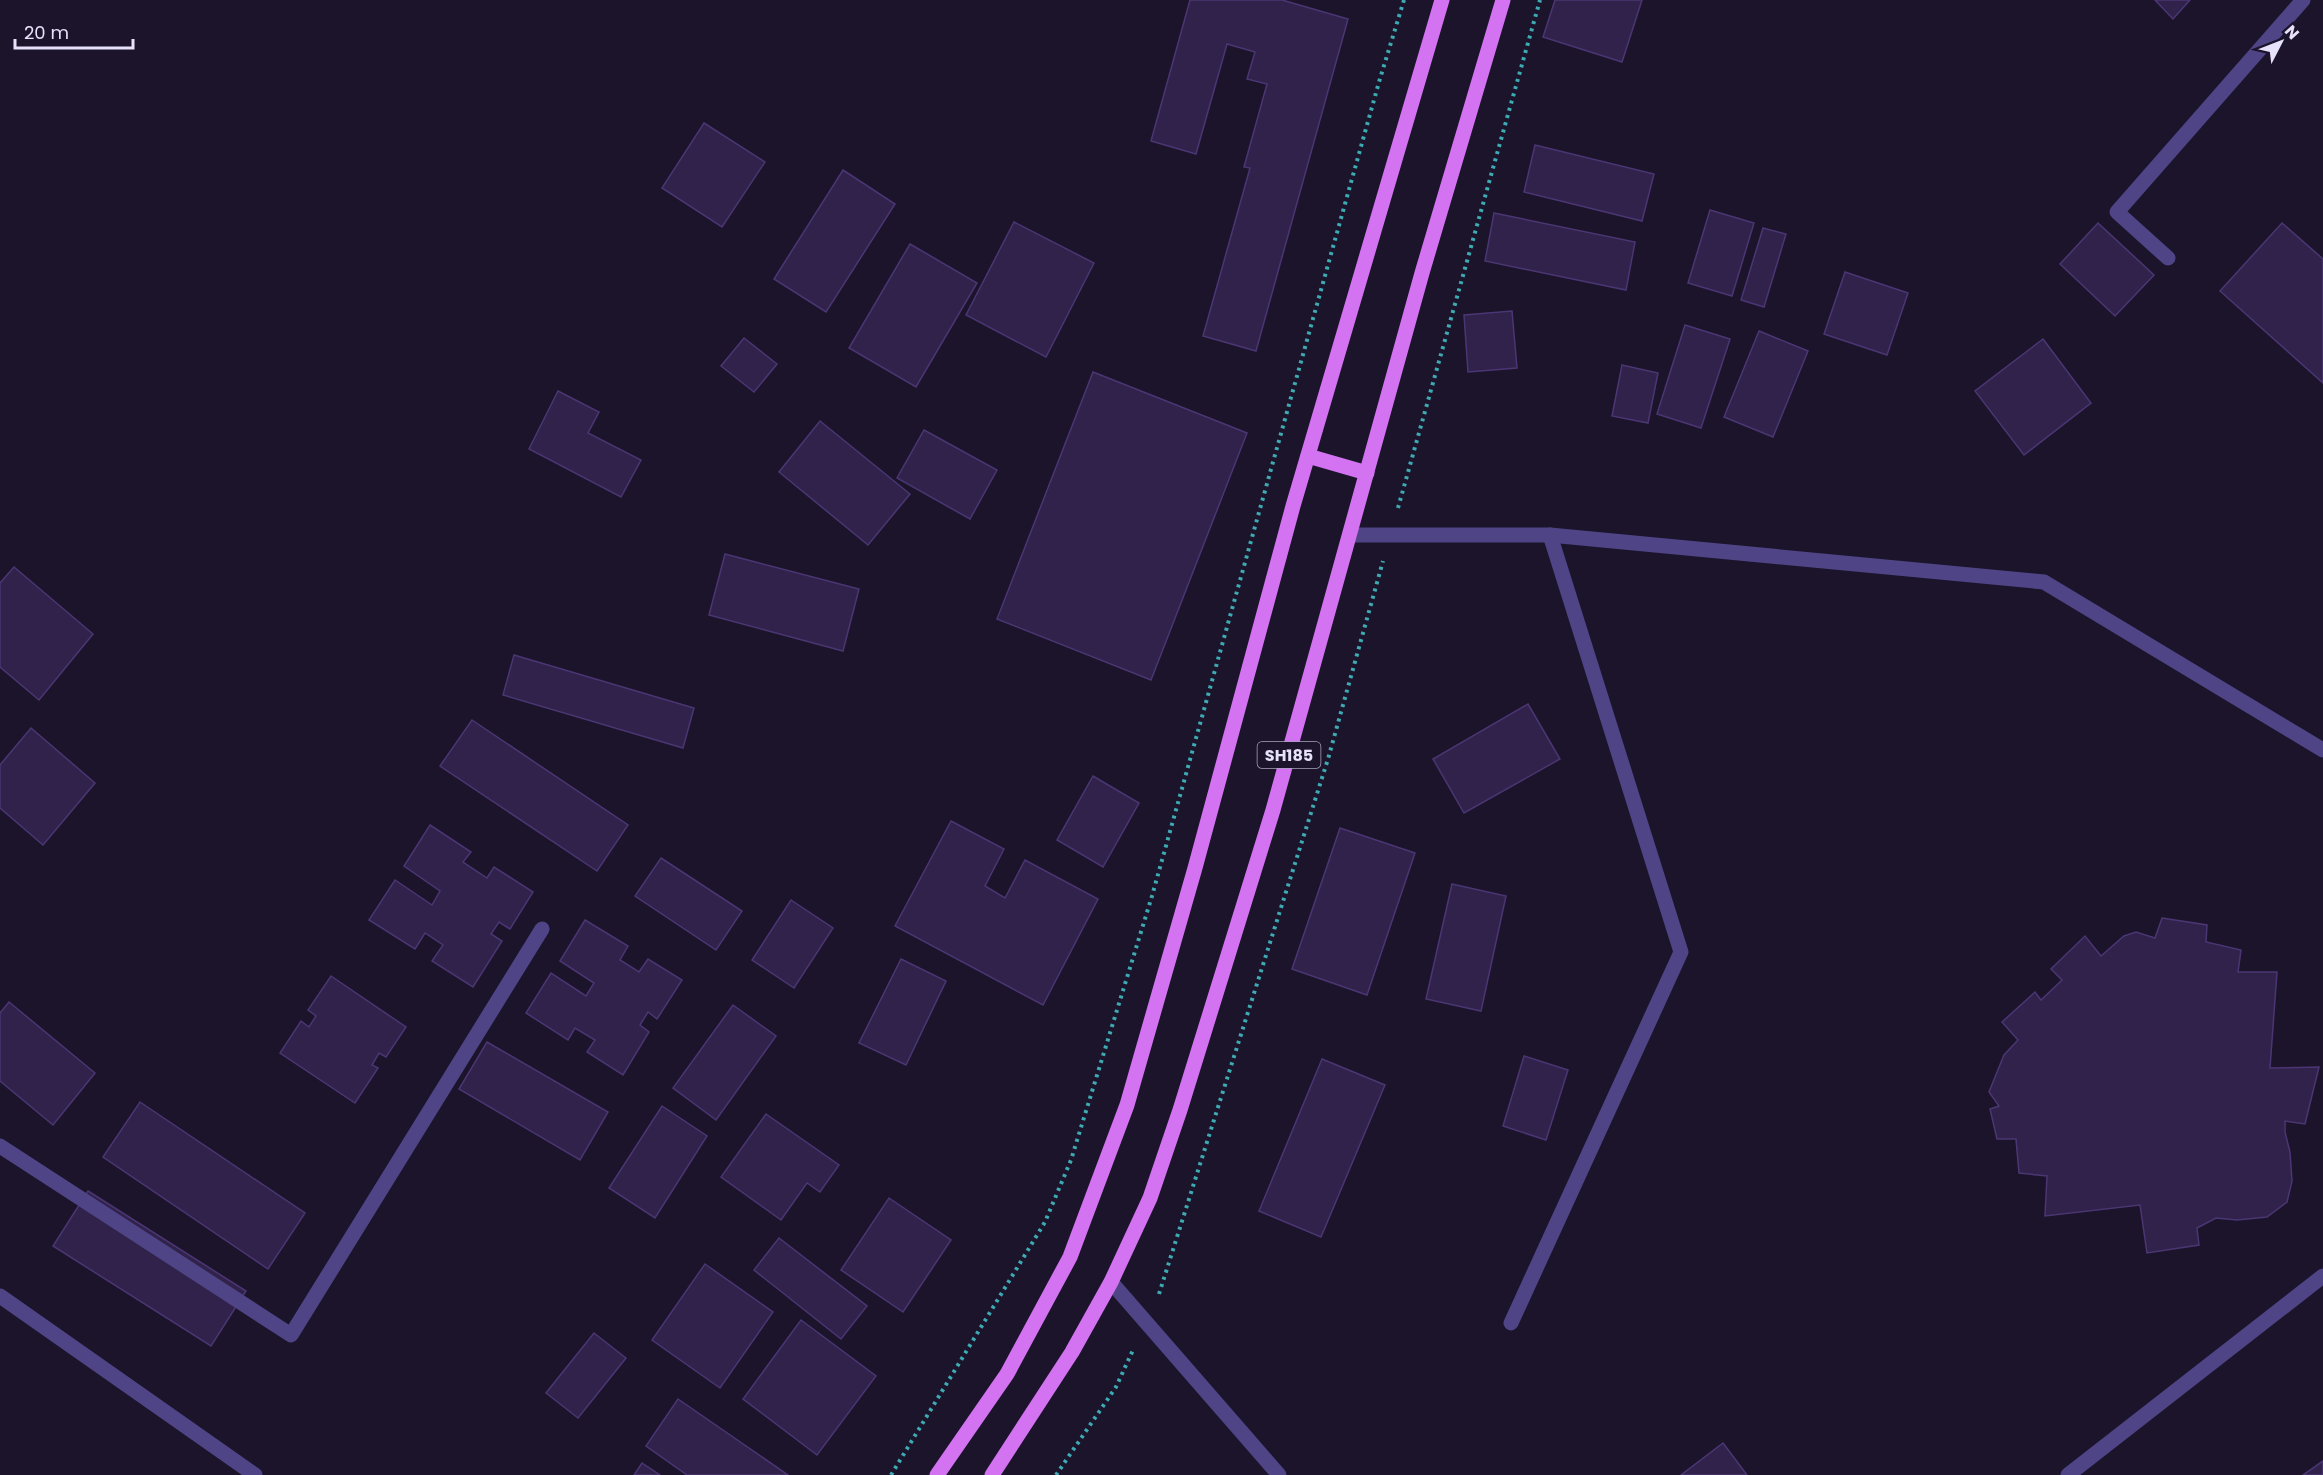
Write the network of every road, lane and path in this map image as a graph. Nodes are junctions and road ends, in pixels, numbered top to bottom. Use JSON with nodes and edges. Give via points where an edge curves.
{"nodes":[{"id":1,"x":1404,"y":0,"type":"edge"},
{"id":2,"x":1442,"y":0,"type":"edge"},
{"id":3,"x":1503,"y":0,"type":"edge"},
{"id":4,"x":2303,"y":0,"type":"edge"},
{"id":5,"x":2168,"y":258,"type":"dead end"},
{"id":6,"x":1308,"y":456,"type":"junction"},
{"id":7,"x":1367,"y":473,"type":"junction"},
{"id":8,"x":1350,"y":535,"type":"junction"},
{"id":9,"x":1550,"y":535,"type":"junction"},
{"id":10,"x":2323,"y":750,"type":"edge"},
{"id":11,"x":542,"y":929,"type":"dead end"},
{"id":12,"x":0,"y":1146,"type":"edge"},
{"id":13,"x":2323,"y":1276,"type":"edge"},
{"id":14,"x":1111,"y":1282,"type":"junction"},
{"id":15,"x":0,"y":1296,"type":"edge"},
{"id":16,"x":1511,"y":1323,"type":"dead end"},
{"id":17,"x":255,"y":1475,"type":"edge"},
{"id":18,"x":891,"y":1475,"type":"edge"},
{"id":19,"x":937,"y":1475,"type":"edge"},
{"id":20,"x":992,"y":1475,"type":"edge"},
{"id":21,"x":1280,"y":1475,"type":"edge"},
{"id":22,"x":2068,"y":1475,"type":"edge"}],
"edges":[{"from":1,"to":18,"type":"path","via":[[1152,897],[1071,1160],[1045,1222]]},
{"from":2,"to":6,"type":"main road"},
{"from":3,"to":7,"type":"main road","number":"SH185"},
{"from":4,"to":5,"type":"street","via":[[2117,212]]},
{"from":6,"to":7,"type":"main road"},
{"from":6,"to":19,"type":"main road","via":[[1127,1105],[1070,1257],[1007,1374]]},
{"from":7,"to":8,"type":"main road","number":"SH185"},
{"from":8,"to":9,"type":"street"},
{"from":8,"to":14,"type":"main road","number":"SH185","via":[[1274,810],[1180,1110],[1150,1198]]},
{"from":9,"to":10,"type":"street","via":[[2044,582]]},
{"from":9,"to":16,"type":"street","via":[[1681,952]]},
{"from":11,"to":12,"type":"street","via":[[291,1335]]},
{"from":13,"to":22,"type":"street"},
{"from":14,"to":20,"type":"main road","number":"SH185","via":[[1072,1352]]},
{"from":14,"to":21,"type":"street"},
{"from":15,"to":17,"type":"street"}]}
